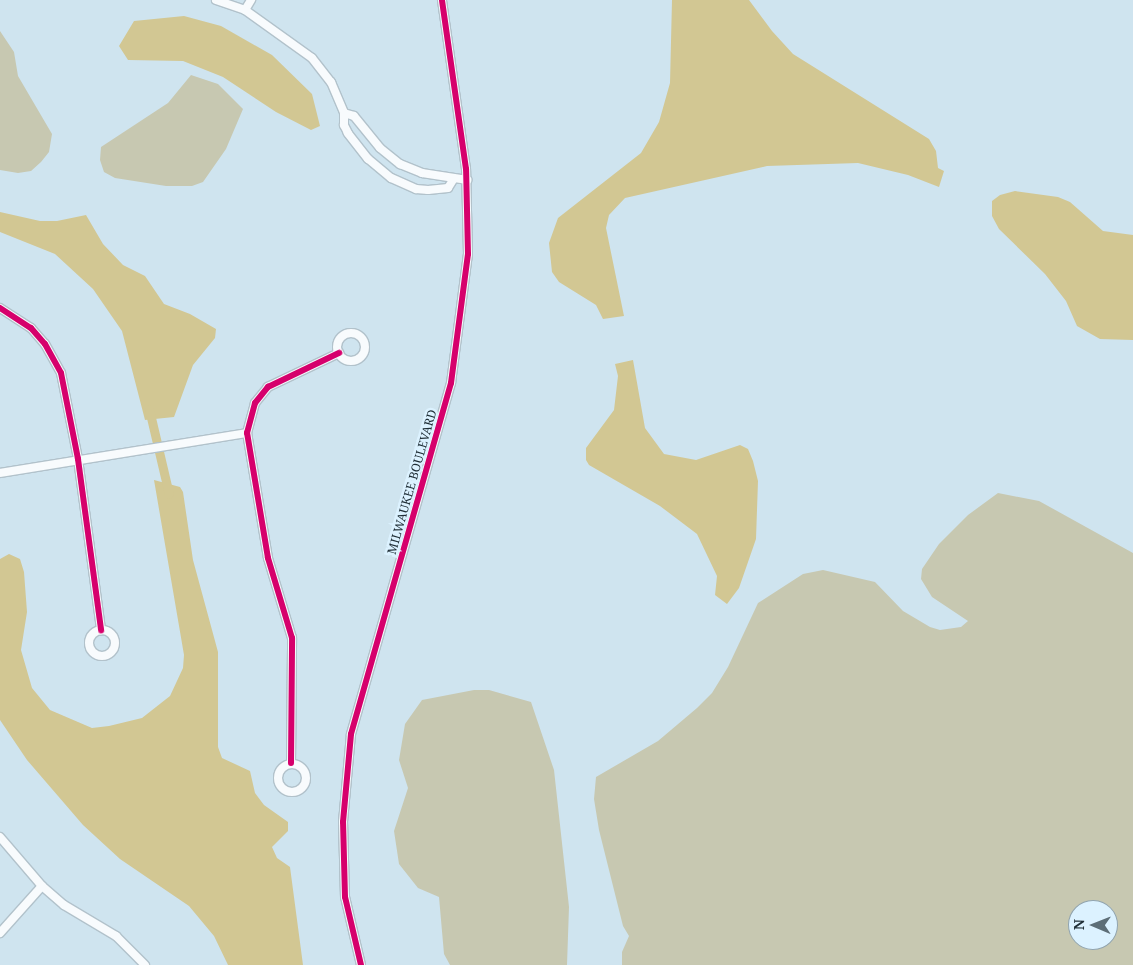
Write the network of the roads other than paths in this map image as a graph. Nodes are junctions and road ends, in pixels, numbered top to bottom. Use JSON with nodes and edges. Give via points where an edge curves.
{"nodes":[{"id":1,"x":216,"y":0,"type":"edge"},
{"id":2,"x":252,"y":0,"type":"edge"},
{"id":3,"x":442,"y":0,"type":"edge"},
{"id":4,"x":245,"y":10,"type":"junction"},
{"id":5,"x":344,"y":113,"type":"junction"},
{"id":6,"x":380,"y":148,"type":"junction"},
{"id":7,"x":368,"y":159,"type":"junction"},
{"id":8,"x":453,"y":180,"type":"junction"},
{"id":9,"x":467,"y":180,"type":"junction"},
{"id":10,"x":0,"y":308,"type":"edge"},
{"id":11,"x":339,"y":353,"type":"dead end"},
{"id":12,"x":247,"y":433,"type":"junction"},
{"id":13,"x":78,"y":460,"type":"junction"},
{"id":14,"x":0,"y":473,"type":"edge"},
{"id":15,"x":101,"y":630,"type":"dead end"},
{"id":16,"x":291,"y":763,"type":"dead end"},
{"id":17,"x":0,"y":837,"type":"edge"},
{"id":18,"x":42,"y":886,"type":"junction"},
{"id":19,"x":0,"y":933,"type":"edge"},
{"id":20,"x":145,"y":965,"type":"edge"},
{"id":21,"x":360,"y":965,"type":"edge"}],
"edges":[{"from":1,"to":4,"type":"street"},
{"from":2,"to":4,"type":"street"},
{"from":3,"to":9,"type":"street","name":"MILWAUKEE BOULEVARD","via":[[457,87]]},
{"from":4,"to":5,"type":"street","via":[[312,58],[331,82]]},
{"from":5,"to":6,"type":"street","via":[[354,116]]},
{"from":5,"to":7,"type":"street","via":[[344,125]]},
{"from":6,"to":7,"type":"street"},
{"from":6,"to":8,"type":"street","via":[[411,169],[430,175],[446,174]]},
{"from":7,"to":8,"type":"street","via":[[391,178],[416,189],[448,188]]},
{"from":8,"to":9,"type":"street"},
{"from":9,"to":21,"type":"street","name":"MILWAUKEE BOULEVARD","via":[[468,254],[451,383],[351,734],[343,822],[345,898]]},
{"from":10,"to":13,"type":"street","via":[[32,328],[54,358],[65,390]]},
{"from":11,"to":12,"type":"street","via":[[268,387],[255,403]]},
{"from":12,"to":13,"type":"street"},
{"from":12,"to":16,"type":"street","via":[[268,558],[292,638]]},
{"from":13,"to":14,"type":"street"},
{"from":13,"to":15,"type":"street"},
{"from":17,"to":18,"type":"street"},
{"from":18,"to":19,"type":"street"},
{"from":18,"to":20,"type":"street","via":[[64,905],[116,936]]}]}
